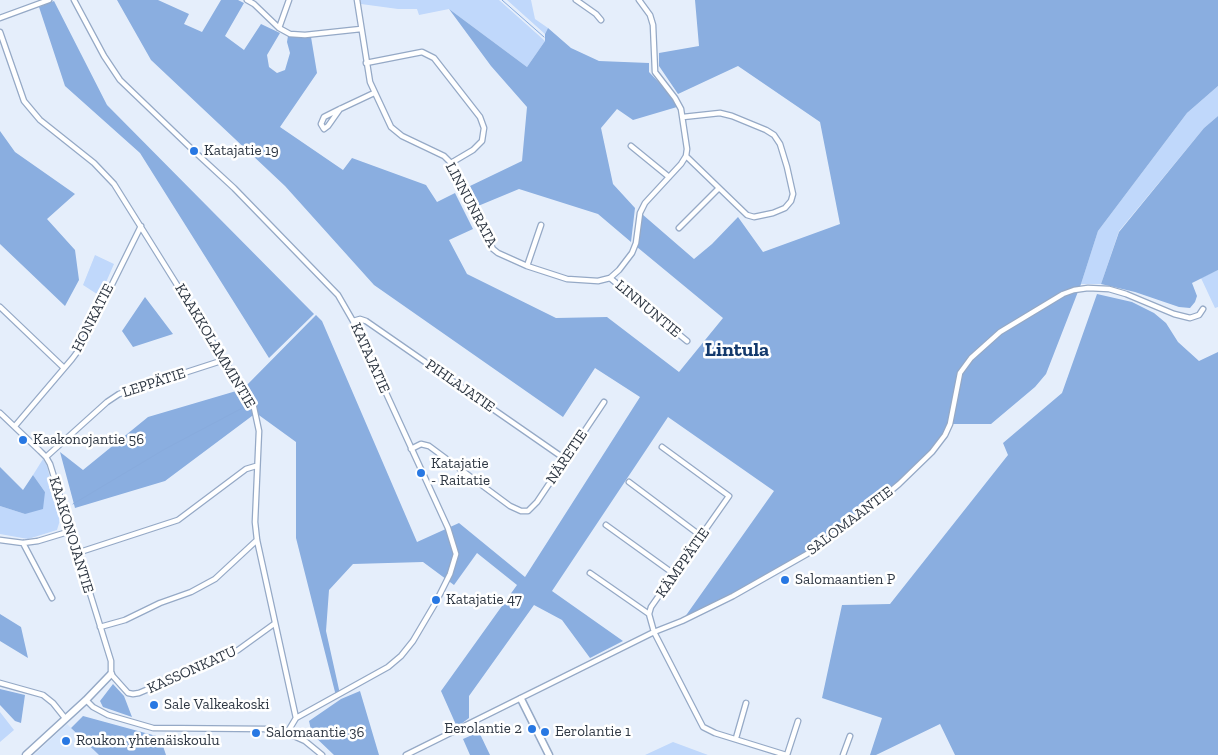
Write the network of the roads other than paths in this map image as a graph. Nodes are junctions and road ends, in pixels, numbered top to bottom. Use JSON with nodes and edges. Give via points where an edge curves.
{"nodes":[{"id":1,"x":49,"y":0,"type":"edge"},
{"id":2,"x":74,"y":0,"type":"edge"},
{"id":3,"x":247,"y":0,"type":"edge"},
{"id":4,"x":289,"y":0,"type":"edge"},
{"id":5,"x":357,"y":0,"type":"edge"},
{"id":6,"x":576,"y":0,"type":"edge"},
{"id":7,"x":639,"y":0,"type":"edge"},
{"id":8,"x":0,"y":18,"type":"edge"},
{"id":9,"x":601,"y":20,"type":"dead end"},
{"id":10,"x":279,"y":28,"type":"junction"},
{"id":11,"x":362,"y":29,"type":"junction"},
{"id":12,"x":0,"y":32,"type":"edge"},
{"id":13,"x":366,"y":63,"type":"junction"},
{"id":14,"x":374,"y":93,"type":"junction"},
{"id":15,"x":340,"y":109,"type":"junction"},
{"id":16,"x":683,"y":117,"type":"junction"},
{"id":17,"x":631,"y":146,"type":"dead end"},
{"id":18,"x":686,"y":156,"type":"junction"},
{"id":19,"x":451,"y":163,"type":"junction"},
{"id":20,"x":669,"y":177,"type":"junction"},
{"id":21,"x":719,"y":188,"type":"junction"},
{"id":22,"x":541,"y":225,"type":"dead end"},
{"id":23,"x":141,"y":226,"type":"junction"},
{"id":24,"x":679,"y":228,"type":"dead end"},
{"id":25,"x":527,"y":266,"type":"junction"},
{"id":26,"x":610,"y":278,"type":"junction"},
{"id":27,"x":0,"y":307,"type":"edge"},
{"id":28,"x":1203,"y":309,"type":"dead end"},
{"id":29,"x":354,"y":321,"type":"junction"},
{"id":30,"x":687,"y":341,"type":"dead end"},
{"id":31,"x":224,"y":360,"type":"junction"},
{"id":32,"x":64,"y":368,"type":"junction"},
{"id":33,"x":604,"y":402,"type":"dead end"},
{"id":34,"x":0,"y":412,"type":"edge"},
{"id":35,"x":15,"y":426,"type":"junction"},
{"id":36,"x":662,"y":447,"type":"dead end"},
{"id":37,"x":411,"y":449,"type":"junction"},
{"id":38,"x":46,"y":457,"type":"junction"},
{"id":39,"x":564,"y":459,"type":"junction"},
{"id":40,"x":256,"y":466,"type":"junction"},
{"id":41,"x":628,"y":482,"type":"dead end"},
{"id":42,"x":606,"y":525,"type":"dead end"},
{"id":43,"x":71,"y":531,"type":"junction"},
{"id":44,"x":701,"y":536,"type":"junction"},
{"id":45,"x":0,"y":540,"type":"edge"},
{"id":46,"x":257,"y":540,"type":"junction"},
{"id":47,"x":23,"y":543,"type":"junction"},
{"id":48,"x":78,"y":554,"type":"junction"},
{"id":49,"x":590,"y":573,"type":"dead end"},
{"id":50,"x":674,"y":574,"type":"junction"},
{"id":51,"x":52,"y":598,"type":"dead end"},
{"id":52,"x":649,"y":614,"type":"junction"},
{"id":53,"x":274,"y":624,"type":"junction"},
{"id":54,"x":100,"y":627,"type":"junction"},
{"id":55,"x":654,"y":632,"type":"junction"},
{"id":56,"x":110,"y":674,"type":"junction"},
{"id":57,"x":0,"y":684,"type":"edge"},
{"id":58,"x":521,"y":699,"type":"junction"},
{"id":59,"x":86,"y":700,"type":"junction"},
{"id":60,"x":746,"y":703,"type":"dead end"},
{"id":61,"x":65,"y":718,"type":"junction"},
{"id":62,"x":296,"y":718,"type":"junction"},
{"id":63,"x":798,"y":721,"type":"dead end"},
{"id":64,"x":287,"y":733,"type":"junction"},
{"id":65,"x":850,"y":736,"type":"dead end"},
{"id":66,"x":736,"y":738,"type":"junction"},
{"id":67,"x":26,"y":755,"type":"edge"},
{"id":68,"x":322,"y":755,"type":"edge"},
{"id":69,"x":406,"y":755,"type":"edge"},
{"id":70,"x":549,"y":755,"type":"edge"},
{"id":71,"x":786,"y":755,"type":"edge"},
{"id":72,"x":843,"y":755,"type":"edge"}],
"edges":[{"from":1,"to":8,"type":"street"},
{"from":2,"to":29,"type":"street","name":"KATAJATIE","via":[[120,80],[234,188],[338,295]]},
{"from":3,"to":10,"type":"street"},
{"from":4,"to":10,"type":"street"},
{"from":5,"to":11,"type":"street","name":"LINNUNRATA"},
{"from":6,"to":9,"type":"street"},
{"from":7,"to":16,"type":"street","via":[[653,25],[655,72],[675,98]]},
{"from":10,"to":11,"type":"street","via":[[290,34],[305,35]]},
{"from":11,"to":13,"type":"street","name":"LINNUNRATA"},
{"from":12,"to":23,"type":"street","name":"KAAKKOLAMMINTIE","via":[[24,101],[40,120],[94,163],[114,184]]},
{"from":13,"to":14,"type":"street","name":"LINNUNRATA"},
{"from":13,"to":19,"type":"street","via":[[422,52],[434,58],[480,117],[484,128],[482,141]]},
{"from":14,"to":15,"type":"street"},
{"from":14,"to":19,"type":"street","name":"LINNUNRATA","via":[[394,130],[444,156]]},
{"from":15,"to":15,"type":"street","via":[[324,118],[321,124],[324,129]]},
{"from":16,"to":18,"type":"street"},
{"from":16,"to":21,"type":"street","via":[[720,113],[732,116],[766,130],[780,144],[793,194],[785,208],[754,217],[746,215]]},
{"from":17,"to":20,"type":"street"},
{"from":18,"to":20,"type":"street"},
{"from":18,"to":21,"type":"street"},
{"from":19,"to":25,"type":"street","name":"LINNUNRATA","via":[[493,249]]},
{"from":20,"to":26,"type":"street","via":[[645,203],[632,253]]},
{"from":21,"to":24,"type":"street"},
{"from":22,"to":25,"type":"street"},
{"from":23,"to":31,"type":"street","name":"KAAKKOLAMMINTIE"},
{"from":23,"to":32,"type":"street","name":"HONKATIE","via":[[81,347]]},
{"from":25,"to":26,"type":"street","name":"LINNUNRATA","via":[[567,279],[598,281]]},
{"from":26,"to":30,"type":"street","name":"LINNUNTIE"},
{"from":27,"to":32,"type":"street"},
{"from":28,"to":55,"type":"street","name":"SALOMAANTIE","via":[[1199,315],[1190,318],[1109,290],[1088,288],[1063,294],[1000,332],[970,358],[960,372],[945,435],[932,452],[869,509],[807,554],[733,596]]},
{"from":29,"to":37,"type":"street","name":"KATAJATIE"},
{"from":29,"to":39,"type":"street","name":"PIHLAJATIE","via":[[366,321]]},
{"from":31,"to":38,"type":"street","name":"LEPPÄTIE","via":[[119,394]]},
{"from":31,"to":40,"type":"street","name":"KAAKKOLAMMINTIE","via":[[253,403],[259,432]]},
{"from":32,"to":35,"type":"street","name":"HONKATIE"},
{"from":33,"to":39,"type":"street","name":"NÄRETIE"},
{"from":34,"to":35,"type":"street","name":"KAAKONOJANTIE"},
{"from":35,"to":38,"type":"street","name":"KAAKONOJANTIE"},
{"from":36,"to":44,"type":"street","name":"KÄMPPÄTIE","via":[[729,496]]},
{"from":37,"to":39,"type":"street","name":"NÄRETIE","via":[[421,444],[429,446],[521,511],[528,511],[536,502]]},
{"from":37,"to":62,"type":"street","name":"KATAJATIE","via":[[445,520],[456,554],[448,580],[401,656],[388,667]]},
{"from":38,"to":43,"type":"street","name":"KAAKONOJANTIE"},
{"from":40,"to":46,"type":"street","name":"KAAKKOLAMMINTIE"},
{"from":40,"to":48,"type":"street","via":[[246,469],[178,520]]},
{"from":41,"to":44,"type":"street"},
{"from":42,"to":50,"type":"street"},
{"from":43,"to":47,"type":"street"},
{"from":43,"to":48,"type":"street","name":"KAAKONOJANTIE"},
{"from":44,"to":50,"type":"street","name":"KÄMPPÄTIE"},
{"from":45,"to":47,"type":"street"},
{"from":46,"to":53,"type":"street","name":"KAAKKOLAMMINTIE"},
{"from":46,"to":54,"type":"street","via":[[215,579],[124,620]]},
{"from":47,"to":51,"type":"street"},
{"from":48,"to":54,"type":"street","name":"KAAKONOJANTIE"},
{"from":49,"to":52,"type":"street"},
{"from":50,"to":52,"type":"street","name":"KÄMPPÄTIE"},
{"from":52,"to":55,"type":"street","name":"KÄMPPÄTIE"},
{"from":53,"to":56,"type":"street","name":"KASSONKATU","via":[[227,656],[138,693],[128,693]]},
{"from":53,"to":62,"type":"street","name":"KAAKKOLAMMINTIE"},
{"from":54,"to":56,"type":"street","name":"KAAKONOJANTIE","via":[[111,661]]},
{"from":55,"to":58,"type":"street","name":"SALOMAANTIE"},
{"from":55,"to":66,"type":"street","name":"KÄMPPÄTIE","via":[[703,727]]},
{"from":56,"to":59,"type":"street"},
{"from":57,"to":61,"type":"street","via":[[43,695]]},
{"from":58,"to":69,"type":"street","name":"SALOMAANTIE"},
{"from":58,"to":70,"type":"street"},
{"from":59,"to":61,"type":"street"},
{"from":59,"to":64,"type":"street","via":[[108,715],[153,728]]},
{"from":60,"to":66,"type":"street"},
{"from":61,"to":67,"type":"street"},
{"from":62,"to":64,"type":"street"},
{"from":63,"to":71,"type":"street"},
{"from":64,"to":68,"type":"street","via":[[305,741]]},
{"from":65,"to":72,"type":"street"},
{"from":66,"to":71,"type":"street","name":"KÄMPPÄTIE"}]}
